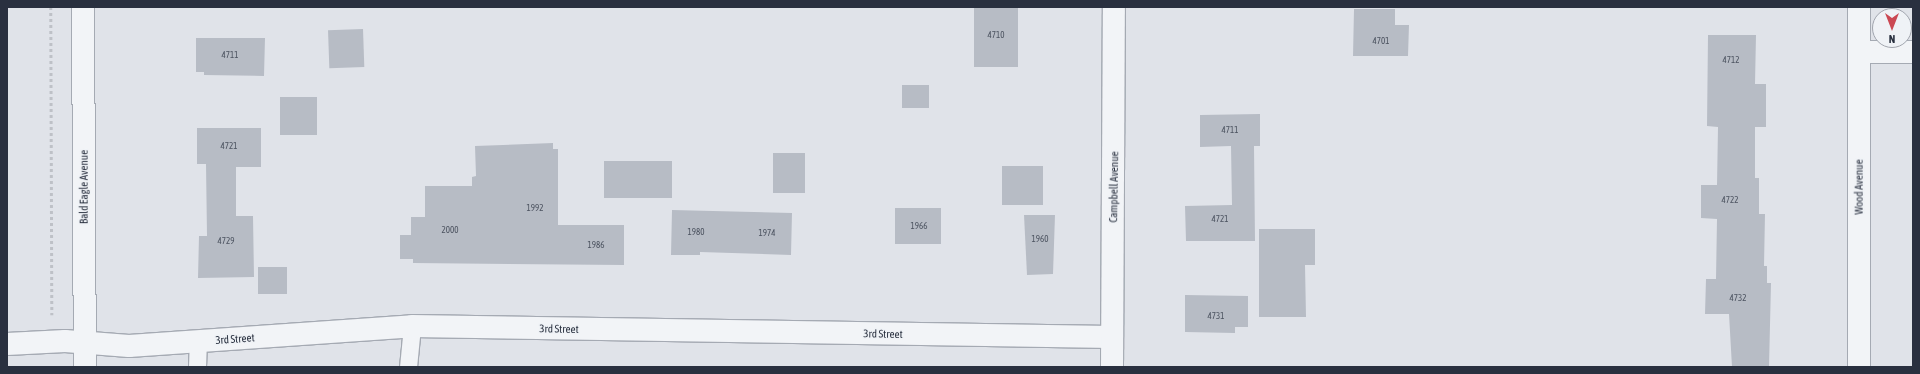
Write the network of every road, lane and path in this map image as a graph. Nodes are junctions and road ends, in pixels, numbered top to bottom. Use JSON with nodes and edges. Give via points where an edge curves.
{"nodes":[{"id":1,"x":50,"y":7,"type":"edge"},
{"id":2,"x":83,"y":7,"type":"edge"},
{"id":3,"x":1114,"y":7,"type":"edge"},
{"id":4,"x":1859,"y":7,"type":"edge"},
{"id":5,"x":1859,"y":52,"type":"junction"},
{"id":6,"x":1913,"y":52,"type":"edge"},
{"id":7,"x":412,"y":326,"type":"junction"},
{"id":8,"x":1112,"y":337,"type":"junction"},
{"id":9,"x":198,"y":341,"type":"junction"},
{"id":10,"x":85,"y":342,"type":"junction"},
{"id":11,"x":7,"y":344,"type":"edge"},
{"id":12,"x":52,"y":344,"type":"junction"},
{"id":13,"x":85,"y":367,"type":"edge"},
{"id":14,"x":197,"y":367,"type":"edge"},
{"id":15,"x":408,"y":367,"type":"edge"},
{"id":16,"x":1112,"y":367,"type":"edge"},
{"id":17,"x":1859,"y":367,"type":"edge"}],
"edges":[{"from":1,"to":12,"type":"path"},
{"from":2,"to":10,"type":"street","name":"Bald Eagle Avenue"},
{"from":3,"to":8,"type":"street","name":"Campbell Avenue"},
{"from":4,"to":5,"type":"street","name":"Wood Avenue"},
{"from":5,"to":6,"type":"street"},
{"from":5,"to":17,"type":"street","name":"Wood Avenue"},
{"from":7,"to":8,"type":"street","name":"3rd Street"},
{"from":7,"to":9,"type":"street","name":"3rd Street"},
{"from":7,"to":15,"type":"lane"},
{"from":8,"to":16,"type":"street","name":"Campbell Avenue"},
{"from":9,"to":10,"type":"street","name":"3rd Street","via":[[129,346]]},
{"from":9,"to":14,"type":"lane"},
{"from":10,"to":12,"type":"street","name":"3rd Street"},
{"from":10,"to":13,"type":"street","name":"Bald Eagle Avenue"},
{"from":11,"to":12,"type":"street","name":"3rd Street"}]}
